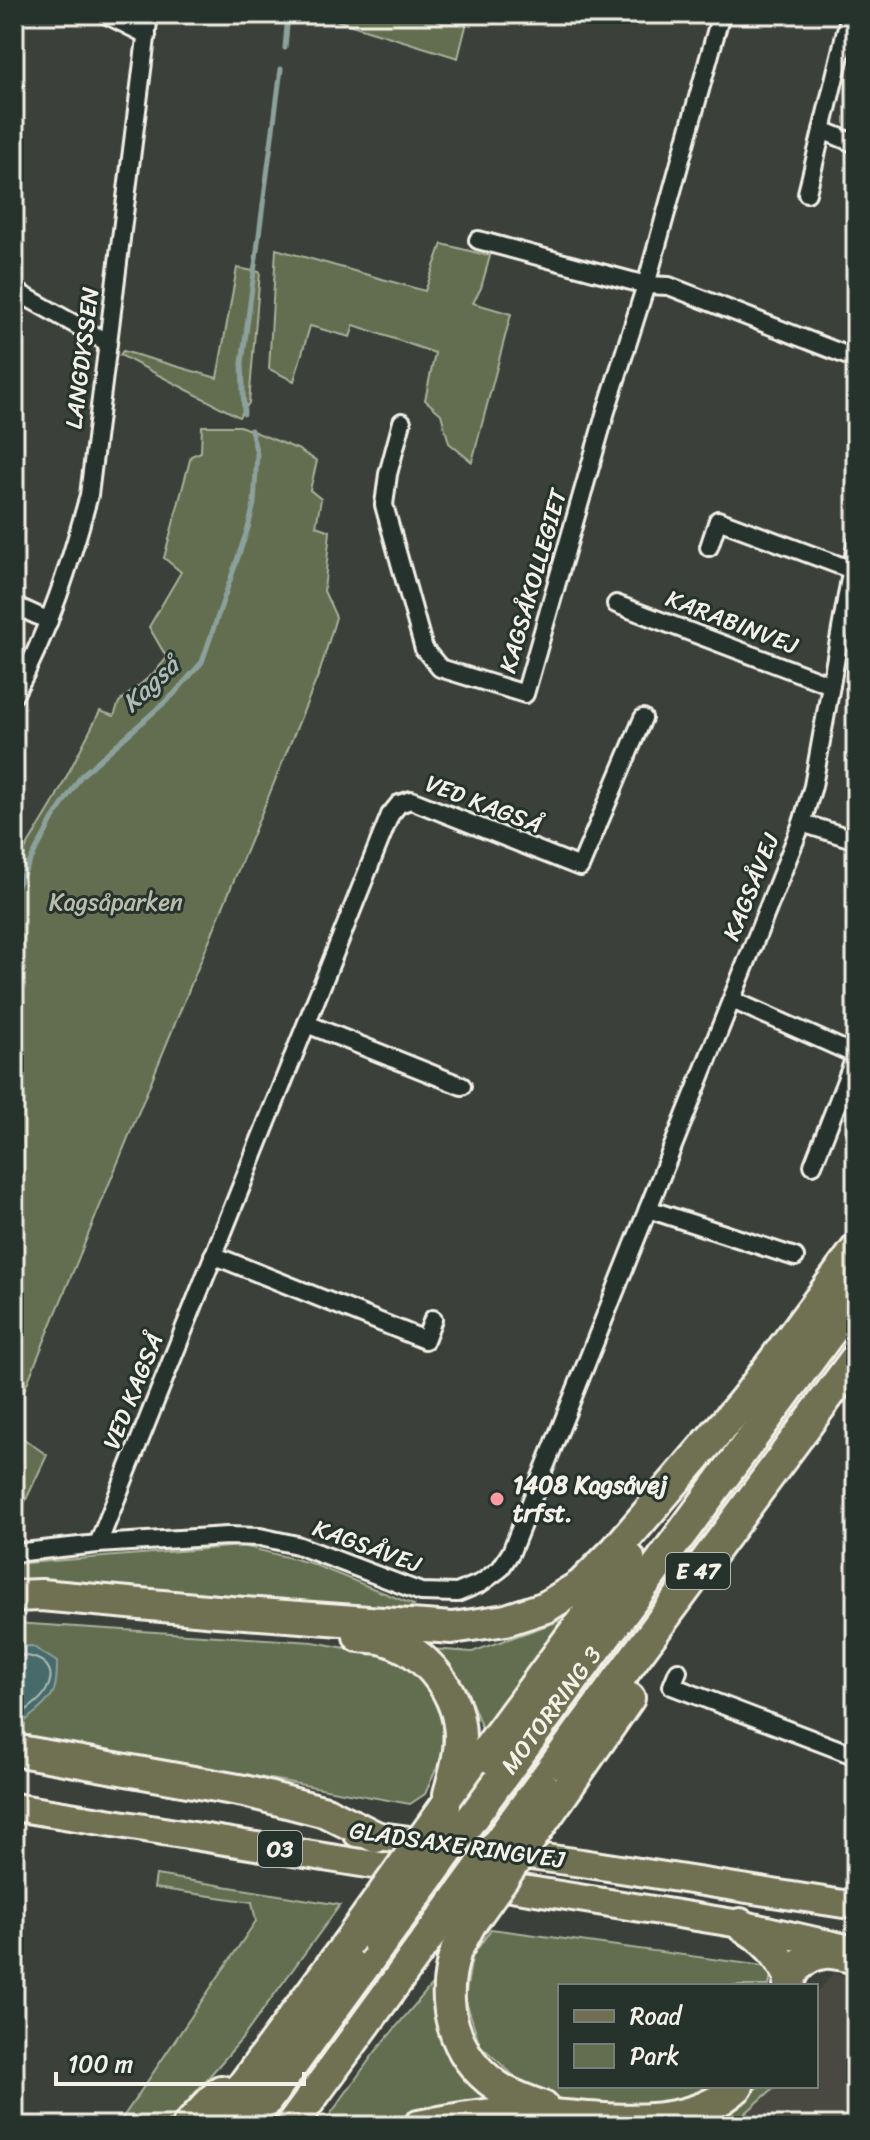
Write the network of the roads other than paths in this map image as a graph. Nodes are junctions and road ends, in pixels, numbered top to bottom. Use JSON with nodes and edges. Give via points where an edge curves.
{"nodes":[{"id":1,"x":105,"y":14,"type":"edge"},
{"id":2,"x":149,"y":14,"type":"edge"},
{"id":3,"x":721,"y":14,"type":"edge"},
{"id":4,"x":850,"y":14,"type":"edge"},
{"id":5,"x":147,"y":35,"type":"junction"},
{"id":6,"x":822,"y":130,"type":"junction"},
{"id":7,"x":856,"y":144,"type":"edge"},
{"id":8,"x":807,"y":193,"type":"dead end"},
{"id":9,"x":478,"y":240,"type":"dead end"},
{"id":10,"x":646,"y":285,"type":"junction"},
{"id":11,"x":14,"y":290,"type":"edge"},
{"id":12,"x":108,"y":343,"type":"junction"},
{"id":13,"x":856,"y":359,"type":"edge"},
{"id":14,"x":402,"y":422,"type":"dead end"},
{"id":15,"x":856,"y":545,"type":"edge"},
{"id":16,"x":709,"y":547,"type":"dead end"},
{"id":17,"x":852,"y":570,"type":"junction"},
{"id":18,"x":616,"y":604,"type":"dead end"},
{"id":19,"x":14,"y":605,"type":"edge"},
{"id":20,"x":49,"y":621,"type":"junction"},
{"id":21,"x":831,"y":685,"type":"junction"},
{"id":22,"x":14,"y":695,"type":"edge"},
{"id":23,"x":643,"y":718,"type":"dead end"},
{"id":24,"x":802,"y":823,"type":"junction"},
{"id":25,"x":856,"y":840,"type":"edge"},
{"id":26,"x":732,"y":1000,"type":"junction"},
{"id":27,"x":307,"y":1024,"type":"junction"},
{"id":28,"x":856,"y":1055,"type":"edge"},
{"id":29,"x":462,"y":1086,"type":"dead end"},
{"id":30,"x":813,"y":1165,"type":"dead end"},
{"id":31,"x":648,"y":1209,"type":"junction"},
{"id":32,"x":856,"y":1250,"type":"edge"},
{"id":33,"x":213,"y":1255,"type":"junction"},
{"id":34,"x":795,"y":1257,"type":"dead end"},
{"id":35,"x":856,"y":1297,"type":"edge"},
{"id":36,"x":433,"y":1319,"type":"dead end"},
{"id":37,"x":856,"y":1358,"type":"edge"},
{"id":38,"x":749,"y":1395,"type":"junction"},
{"id":39,"x":98,"y":1544,"type":"junction"},
{"id":40,"x":14,"y":1553,"type":"edge"},
{"id":41,"x":14,"y":1596,"type":"edge"},
{"id":42,"x":14,"y":1614,"type":"edge"},
{"id":43,"x":678,"y":1671,"type":"dead end"},
{"id":44,"x":14,"y":1750,"type":"edge"},
{"id":45,"x":856,"y":1756,"type":"edge"},
{"id":46,"x":14,"y":1763,"type":"edge"},
{"id":47,"x":555,"y":1785,"type":"junction"},
{"id":48,"x":14,"y":1807,"type":"edge"},
{"id":49,"x":445,"y":1807,"type":"junction"},
{"id":50,"x":376,"y":1837,"type":"junction"},
{"id":51,"x":856,"y":1906,"type":"edge"},
{"id":52,"x":740,"y":1924,"type":"junction"},
{"id":53,"x":856,"y":1950,"type":"edge"},
{"id":54,"x":856,"y":1958,"type":"edge"},
{"id":55,"x":790,"y":1981,"type":"edge"},
{"id":56,"x":273,"y":2044,"type":"junction"},
{"id":57,"x":735,"y":2088,"type":"edge"},
{"id":58,"x":564,"y":2115,"type":"junction"},
{"id":59,"x":188,"y":2126,"type":"edge"},
{"id":60,"x":213,"y":2126,"type":"edge"},
{"id":61,"x":248,"y":2126,"type":"edge"},
{"id":62,"x":291,"y":2126,"type":"edge"},
{"id":63,"x":419,"y":2126,"type":"edge"}],
"edges":[{"from":1,"to":5,"type":"street"},
{"from":2,"to":5,"type":"street","name":"LANGDYSSEN"},
{"from":3,"to":10,"type":"street","name":"KAGSÅKOLLEGIET"},
{"from":4,"to":6,"type":"street"},
{"from":5,"to":12,"type":"street","name":"LANGDYSSEN"},
{"from":6,"to":7,"type":"street"},
{"from":6,"to":8,"type":"street"},
{"from":9,"to":10,"type":"street"},
{"from":10,"to":13,"type":"street","via":[[669,286]]},
{"from":10,"to":14,"type":"street","name":"KAGSÅKOLLEGIET","via":[[525,694],[440,668],[424,649],[384,505]]},
{"from":11,"to":12,"type":"street"},
{"from":12,"to":20,"type":"street","name":"LANGDYSSEN","via":[[89,495]]},
{"from":15,"to":17,"type":"street","name":"KAGSÅVEJ"},
{"from":16,"to":17,"type":"street","via":[[718,520]]},
{"from":17,"to":21,"type":"street","name":"KAGSÅVEJ"},
{"from":18,"to":21,"type":"street","name":"KARABINVEJ"},
{"from":19,"to":20,"type":"street"},
{"from":20,"to":22,"type":"street","name":"LANGDYSSEN"},
{"from":21,"to":24,"type":"street","name":"KAGSÅVEJ"},
{"from":23,"to":27,"type":"street","name":"VED KAGSÅ","via":[[580,867],[411,800],[399,804],[390,815]]},
{"from":24,"to":25,"type":"street"},
{"from":24,"to":26,"type":"street","name":"KAGSÅVEJ"},
{"from":26,"to":28,"type":"street"},
{"from":26,"to":31,"type":"street","name":"KAGSÅVEJ"},
{"from":27,"to":29,"type":"street"},
{"from":27,"to":33,"type":"street","name":"VED KAGSÅ"},
{"from":28,"to":30,"type":"street"},
{"from":31,"to":34,"type":"street"},
{"from":31,"to":39,"type":"street","name":"KAGSÅVEJ","via":[[511,1552],[481,1583],[457,1593],[421,1592],[297,1545],[260,1537]]},
{"from":32,"to":38,"type":"highway"},
{"from":33,"to":36,"type":"street","via":[[425,1340]]},
{"from":33,"to":39,"type":"street","name":"VED KAGSÅ"},
{"from":35,"to":61,"type":"highway","name":"MOTORRING 3","number":"E 47","bridge":true},
{"from":37,"to":47,"type":"highway","name":"MOTORRING 3","number":"E 47"},
{"from":38,"to":41,"type":"highway","via":[[581,1585],[546,1607],[506,1620],[452,1628]]},
{"from":38,"to":49,"type":"highway"},
{"from":39,"to":40,"type":"street","name":"KAGSÅVEJ"},
{"from":42,"to":49,"type":"highway","via":[[358,1636],[409,1650],[446,1686],[456,1711],[460,1737]]},
{"from":43,"to":45,"type":"street","via":[[672,1686]]},
{"from":44,"to":50,"type":"highway","via":[[244,1791],[326,1812]]},
{"from":46,"to":50,"type":"main road","name":"GLADSAXE RINGVEJ","number":"O3","via":[[275,1811]]},
{"from":47,"to":58,"type":"highway","bridge":true,"via":[[456,1951],[448,1998],[453,2028],[485,2077],[510,2094]]},
{"from":47,"to":62,"type":"highway","name":"MOTORRING 3","number":"E 47","bridge":true,"via":[[420,1949]]},
{"from":48,"to":52,"type":"main road","name":"GLADSAXE RINGVEJ","number":"O3"},
{"from":49,"to":56,"type":"highway","bridge":true},
{"from":50,"to":51,"type":"main road","name":"GLADSAXE RINGVEJ","number":"O3"},
{"from":52,"to":53,"type":"main road","name":"GLADSAXE RINGVEJ","number":"O3"},
{"from":52,"to":55,"type":"highway","via":[[778,1954]]},
{"from":54,"to":55,"type":"highway","via":[[814,1955]]},
{"from":56,"to":59,"type":"highway"},
{"from":56,"to":60,"type":"highway"},
{"from":57,"to":58,"type":"highway","via":[[705,2109],[662,2119]]},
{"from":58,"to":63,"type":"highway","via":[[508,2113]]}]}
